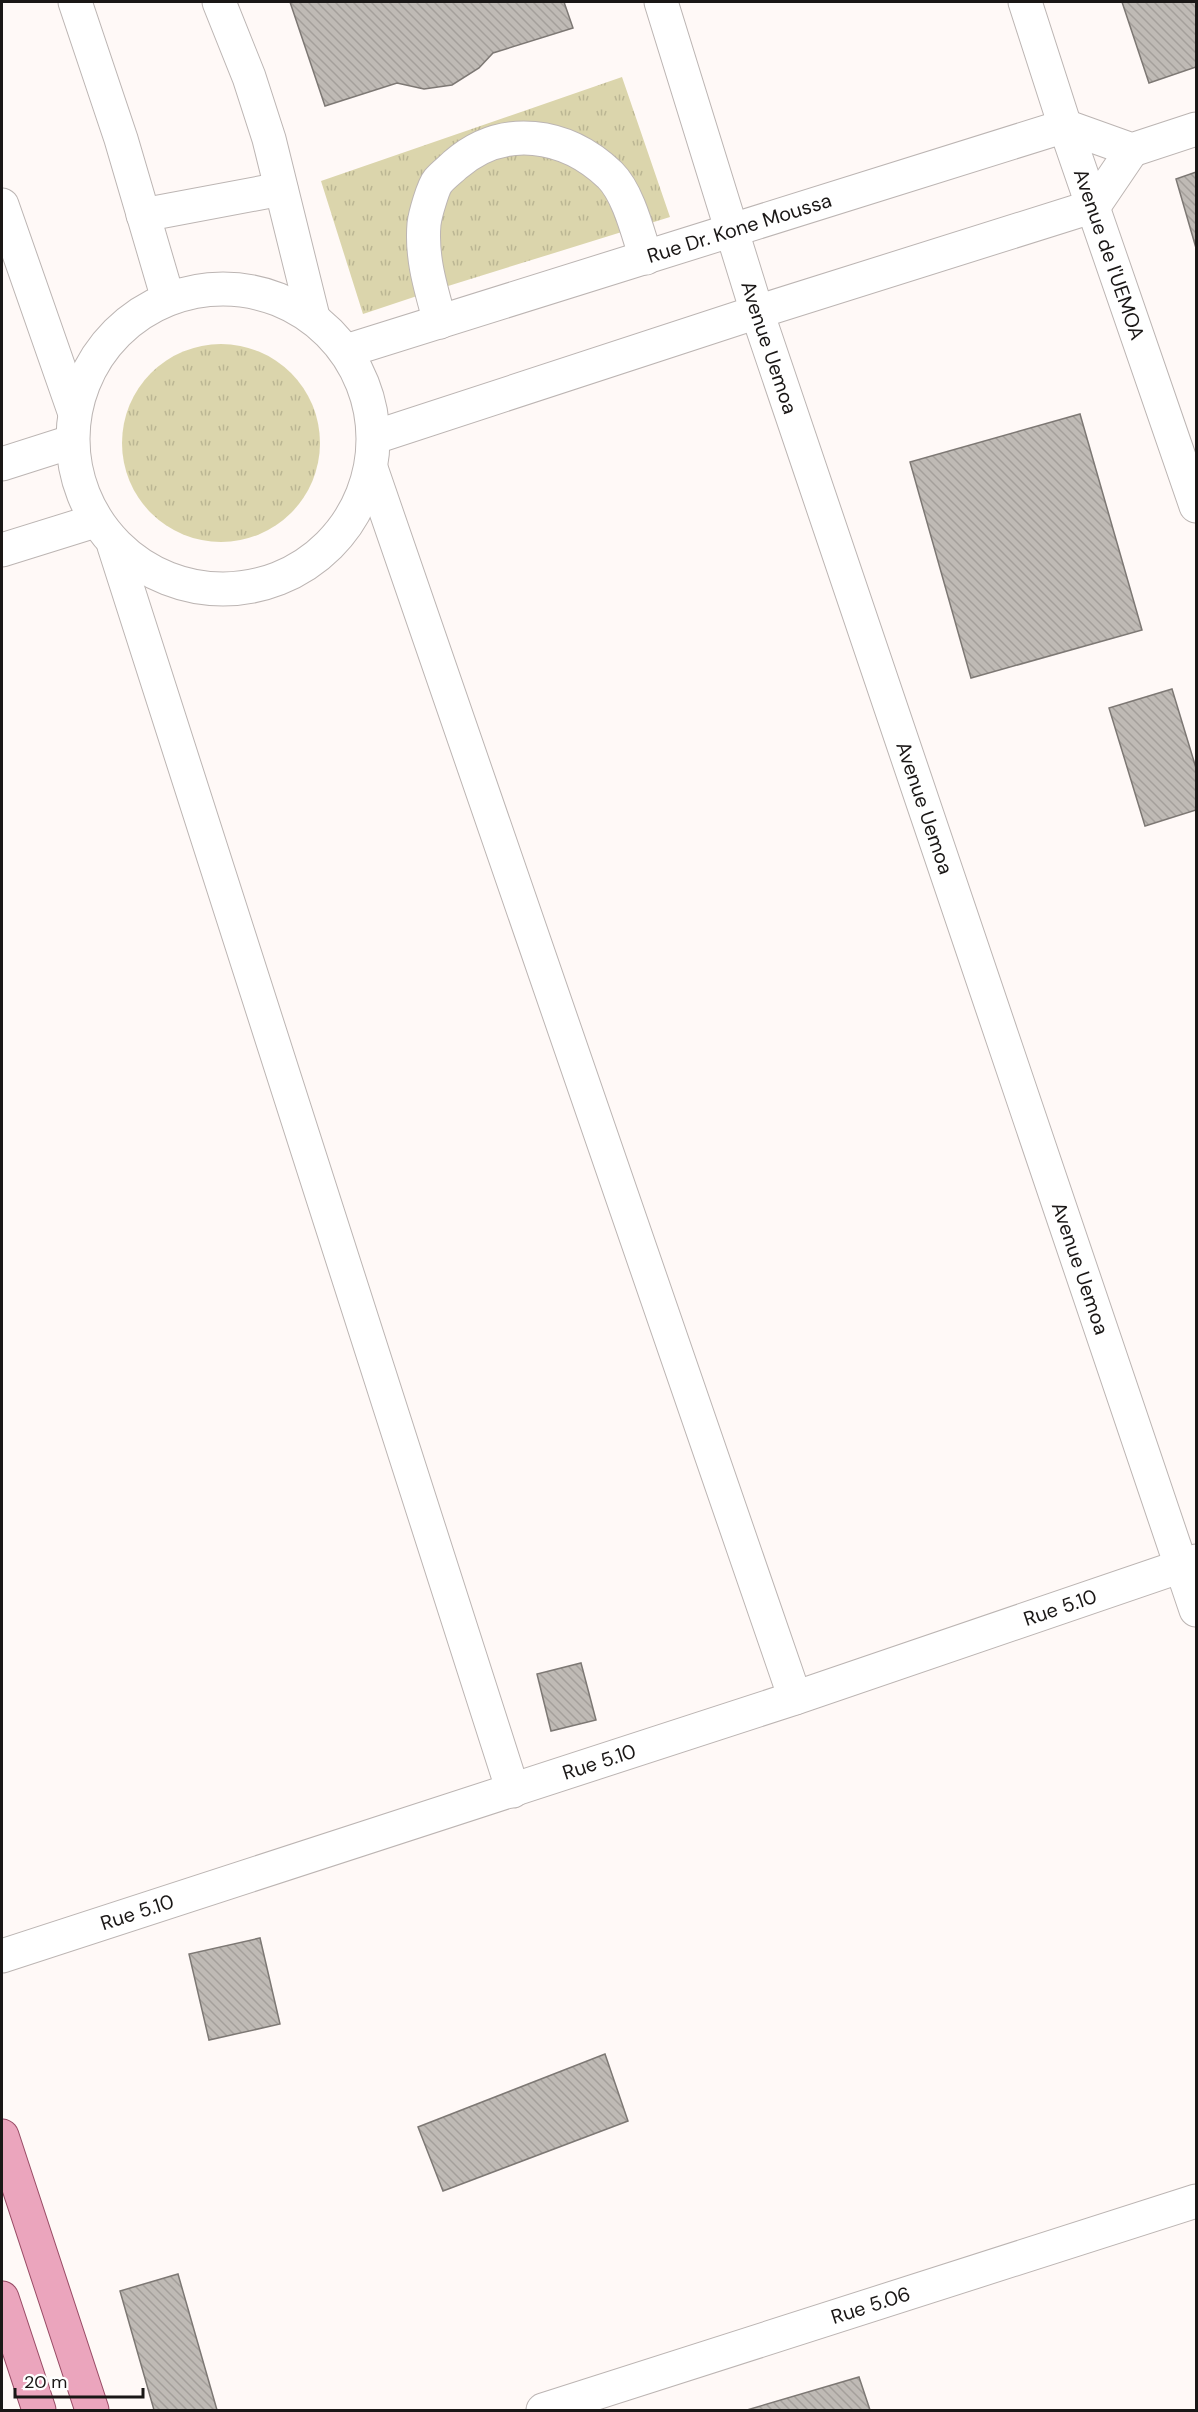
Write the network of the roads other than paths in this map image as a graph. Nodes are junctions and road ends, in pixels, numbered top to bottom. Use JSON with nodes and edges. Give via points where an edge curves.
{"nodes":[{"id":1,"x":75,"y":2,"type":"edge"},
{"id":2,"x":219,"y":2,"type":"edge"},
{"id":3,"x":661,"y":2,"type":"edge"},
{"id":4,"x":1025,"y":2,"type":"edge"},
{"id":5,"x":1065,"y":126,"type":"junction"},
{"id":6,"x":1197,"y":129,"type":"edge"},
{"id":7,"x":1132,"y":150,"type":"junction"},
{"id":8,"x":281,"y":189,"type":"junction"},
{"id":9,"x":2,"y":205,"type":"edge"},
{"id":10,"x":1094,"y":206,"type":"junction"},
{"id":11,"x":143,"y":215,"type":"junction"},
{"id":12,"x":732,"y":232,"type":"junction"},
{"id":13,"x":646,"y":258,"type":"junction"},
{"id":14,"x":168,"y":299,"type":"junction"},
{"id":15,"x":757,"y":312,"type":"junction"},
{"id":16,"x":313,"y":317,"type":"junction"},
{"id":17,"x":440,"y":322,"type":"junction"},
{"id":18,"x":346,"y":351,"type":"junction"},
{"id":19,"x":73,"y":427,"type":"junction"},
{"id":20,"x":375,"y":436,"type":"junction"},
{"id":21,"x":2,"y":464,"type":"edge"},
{"id":22,"x":372,"y":471,"type":"junction"},
{"id":23,"x":1197,"y":506,"type":"edge"},
{"id":24,"x":104,"y":533,"type":"junction"},
{"id":25,"x":2,"y":550,"type":"edge"},
{"id":26,"x":1189,"y":1563,"type":"edge"},
{"id":27,"x":1197,"y":1610,"type":"edge"},
{"id":28,"x":795,"y":1698,"type":"junction"},
{"id":29,"x":513,"y":1791,"type":"junction"},
{"id":30,"x":2,"y":1956,"type":"edge"},
{"id":31,"x":2,"y":2136,"type":"edge"},
{"id":32,"x":1197,"y":2202,"type":"edge"},
{"id":33,"x":2,"y":2298,"type":"edge"},
{"id":34,"x":39,"y":2410,"type":"edge"},
{"id":35,"x":92,"y":2410,"type":"edge"},
{"id":36,"x":543,"y":2410,"type":"edge"}],
"edges":[{"from":1,"to":11,"type":"street"},
{"from":2,"to":8,"type":"street","via":[[249,77]]},
{"from":3,"to":12,"type":"street","name":"Avenue Uemoa"},
{"from":4,"to":5,"type":"street","name":"Avenue de l'UEMOA"},
{"from":5,"to":7,"type":"street"},
{"from":5,"to":10,"type":"street","name":"Avenue de l'UEMOA"},
{"from":5,"to":12,"type":"street","name":"Rue Dr. Kone Moussa"},
{"from":6,"to":7,"type":"street"},
{"from":7,"to":10,"type":"street"},
{"from":8,"to":11,"type":"street"},
{"from":8,"to":16,"type":"street"},
{"from":9,"to":19,"type":"street"},
{"from":10,"to":15,"type":"street"},
{"from":10,"to":23,"type":"street","name":"Avenue de l'UEMOA"},
{"from":11,"to":14,"type":"street"},
{"from":12,"to":13,"type":"street","name":"Rue Dr. Kone Moussa"},
{"from":12,"to":15,"type":"street","name":"Avenue Uemoa"},
{"from":13,"to":17,"type":"street","name":"Rue Dr. Kone Moussa"},
{"from":13,"to":17,"type":"street","via":[[629,206],[612,177],[581,153],[542,138],[502,139],[470,152],[437,182],[424,222],[424,263]]},
{"from":14,"to":16,"type":"street","via":[[218,289],[268,295]]},
{"from":14,"to":19,"type":"street","via":[[124,325],[92,364]]},
{"from":15,"to":20,"type":"street"},
{"from":15,"to":26,"type":"street","name":"Avenue Uemoa"},
{"from":16,"to":18,"type":"street"},
{"from":17,"to":18,"type":"street","name":"Rue Dr. Kone Moussa"},
{"from":18,"to":20,"type":"street","via":[[367,392]]},
{"from":19,"to":21,"type":"street"},
{"from":19,"to":24,"type":"street","via":[[78,483]]},
{"from":20,"to":22,"type":"street"},
{"from":22,"to":24,"type":"street","via":[[334,543],[265,585],[184,586]]},
{"from":22,"to":28,"type":"street"},
{"from":24,"to":25,"type":"street"},
{"from":24,"to":29,"type":"street"},
{"from":26,"to":27,"type":"street","name":"Avenue Uemoa"},
{"from":26,"to":28,"type":"street","name":"Rue 5.10"},
{"from":28,"to":29,"type":"street","name":"Rue 5.10"},
{"from":29,"to":30,"type":"street","name":"Rue 5.10"},
{"from":31,"to":35,"type":"main road"},
{"from":32,"to":36,"type":"street","name":"Rue 5.06"},
{"from":33,"to":34,"type":"main road"}]}
